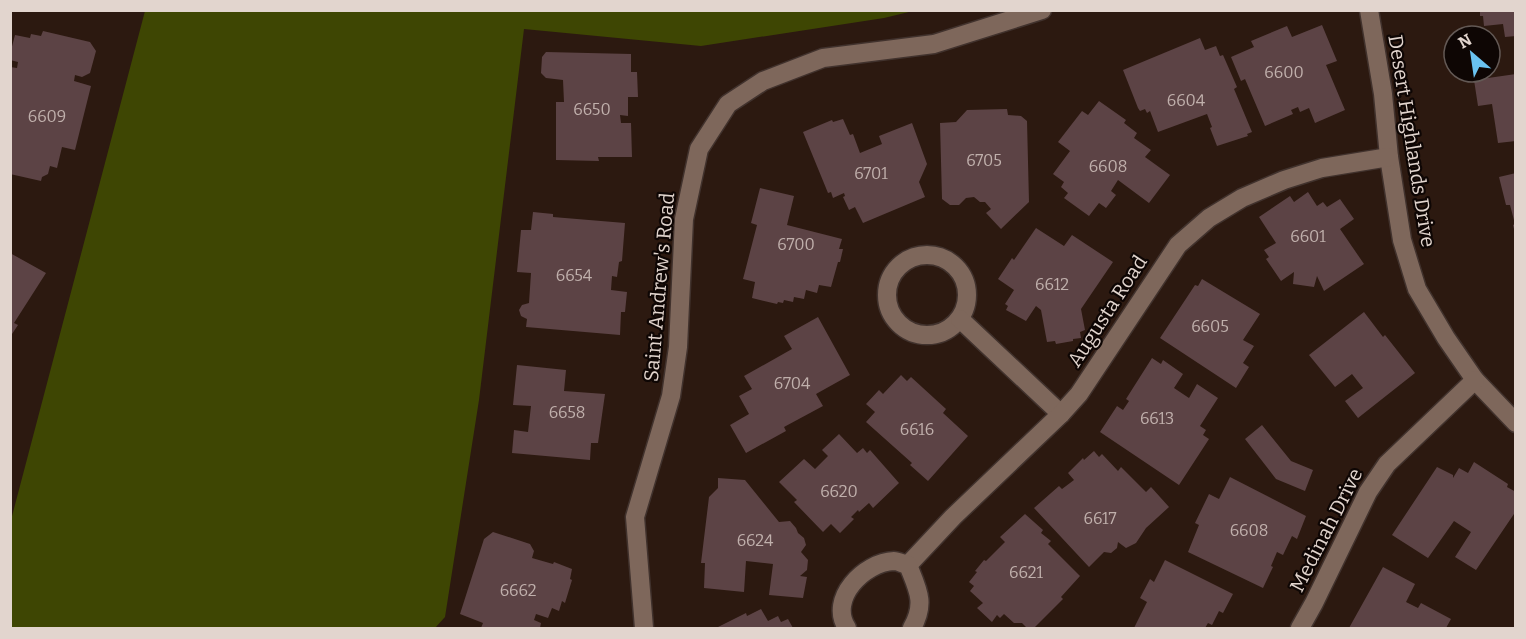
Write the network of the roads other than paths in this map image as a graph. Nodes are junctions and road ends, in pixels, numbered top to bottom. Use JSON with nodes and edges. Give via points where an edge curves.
{"nodes":[{"id":1,"x":1042,"y":10,"type":"edge"},
{"id":2,"x":1369,"y":10,"type":"edge"},
{"id":3,"x":1389,"y":157,"type":"junction"},
{"id":4,"x":960,"y":319,"type":"junction"},
{"id":5,"x":1475,"y":380,"type":"junction"},
{"id":6,"x":1061,"y":414,"type":"junction"},
{"id":7,"x":1515,"y":423,"type":"edge"},
{"id":8,"x":908,"y":565,"type":"junction"},
{"id":9,"x":644,"y":628,"type":"edge"},
{"id":10,"x":847,"y":628,"type":"edge"},
{"id":11,"x":912,"y":628,"type":"edge"},
{"id":12,"x":1300,"y":628,"type":"edge"}],
"edges":[{"from":1,"to":9,"type":"street","name":"Saint Andrew's Road","via":[[934,44],[823,58],[763,81],[728,104],[699,149],[684,219],[678,347],[671,396],[635,517]]},
{"from":2,"to":3,"type":"street","name":"Desert Highlands Drive"},
{"from":3,"to":5,"type":"street","name":"Desert Highlands Drive","via":[[1402,240],[1417,289]]},
{"from":3,"to":6,"type":"street","name":"Augusta Road","via":[[1322,168],[1284,180],[1209,218],[1178,245],[1079,394]]},
{"from":4,"to":4,"type":"street","via":[[935,335],[920,336],[895,322],[886,293],[898,266],[925,255],[953,264],[963,276],[967,290]]},
{"from":4,"to":6,"type":"street"},
{"from":5,"to":7,"type":"street","name":"Desert Highlands Drive"},
{"from":5,"to":12,"type":"street","name":"Medinah Drive","via":[[1386,464]]},
{"from":6,"to":8,"type":"street","name":"Augusta Road"},
{"from":8,"to":10,"type":"street","via":[[895,561],[876,566],[858,578],[846,591],[840,608]]},
{"from":8,"to":11,"type":"street","via":[[920,598],[919,617]]}]}
